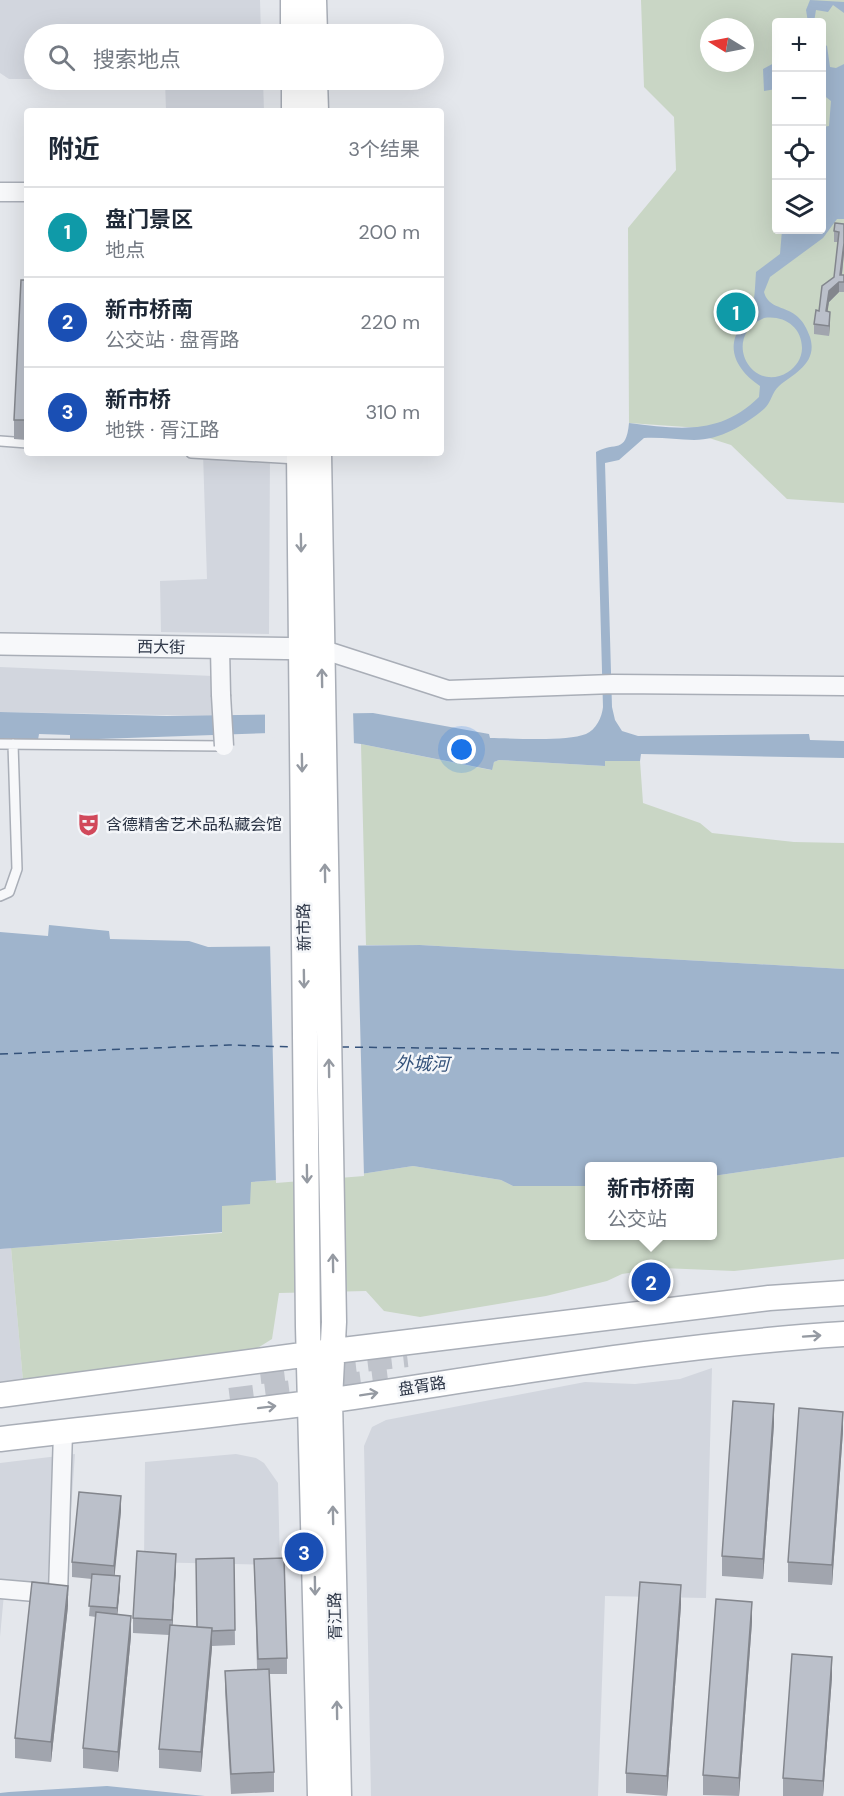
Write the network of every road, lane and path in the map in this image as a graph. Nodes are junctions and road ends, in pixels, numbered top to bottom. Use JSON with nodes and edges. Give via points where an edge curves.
{"nodes":[{"id":1,"x":293,"y":0,"type":"edge"},
{"id":2,"x":314,"y":0,"type":"edge"},
{"id":3,"x":293,"y":24,"type":"edge"},
{"id":4,"x":315,"y":24,"type":"edge"},
{"id":5,"x":294,"y":90,"type":"edge"},
{"id":6,"x":315,"y":90,"type":"edge"},
{"id":7,"x":294,"y":108,"type":"edge"},
{"id":8,"x":315,"y":108,"type":"edge"},
{"id":9,"x":0,"y":192,"type":"edge"},
{"id":10,"x":24,"y":192,"type":"edge"},
{"id":11,"x":0,"y":441,"type":"edge"},
{"id":12,"x":24,"y":443,"type":"edge"},
{"id":13,"x":306,"y":456,"type":"edge"},
{"id":14,"x":0,"y":644,"type":"edge"},
{"id":15,"x":220,"y":648,"type":"junction"},
{"id":16,"x":312,"y":649,"type":"junction"},
{"id":17,"x":844,"y":686,"type":"edge"},
{"id":18,"x":312,"y":706,"type":"junction"},
{"id":19,"x":0,"y":744,"type":"edge"},
{"id":20,"x":13,"y":744,"type":"junction"},
{"id":21,"x":224,"y":746,"type":"joint"},
{"id":22,"x":0,"y":896,"type":"edge"},
{"id":23,"x":844,"y":1293,"type":"edge"},
{"id":24,"x":769,"y":1298,"type":"junction"},
{"id":25,"x":844,"y":1334,"type":"edge"},
{"id":26,"x":774,"y":1338,"type":"junction"},
{"id":27,"x":320,"y":1354,"type":"junction"},
{"id":28,"x":229,"y":1376,"type":"tunnel mouth"},
{"id":29,"x":0,"y":1395,"type":"edge"},
{"id":30,"x":230,"y":1400,"type":"tunnel mouth"},
{"id":31,"x":321,"y":1401,"type":"junction"},
{"id":32,"x":0,"y":1404,"type":"edge"},
{"id":33,"x":0,"y":1429,"type":"edge"},
{"id":34,"x":63,"y":1432,"type":"junction"},
{"id":35,"x":0,"y":1439,"type":"edge"},
{"id":36,"x":0,"y":1589,"type":"edge"},
{"id":37,"x":329,"y":1769,"type":"junction"},
{"id":38,"x":320,"y":1796,"type":"edge"},
{"id":39,"x":339,"y":1796,"type":"edge"}],
"edges":[{"from":1,"to":3,"type":"main road"},
{"from":2,"to":4,"type":"main road"},
{"from":5,"to":7,"type":"main road"},
{"from":6,"to":8,"type":"main road"},
{"from":9,"to":10,"type":"street"},
{"from":11,"to":12,"type":"lane"},
{"from":13,"to":16,"type":"main road","name":"新市路"},
{"from":14,"to":15,"type":"street","name":"西大街"},
{"from":15,"to":16,"type":"street","name":"西大街"},
{"from":15,"to":21,"type":"street","bridge":true},
{"from":16,"to":17,"type":"street","via":[[448,690],[613,684]]},
{"from":16,"to":18,"type":"main road","name":"新市路"},
{"from":18,"to":27,"type":"main road","name":"新市路","one_way":true,"via":[[308,1327]]},
{"from":27,"to":18,"type":"main road","name":"新市路","one_way":true,"via":[[334,1322]]},
{"from":19,"to":20,"type":"lane"},
{"from":20,"to":21,"type":"lane"},
{"from":20,"to":22,"type":"lane","via":[[17,869],[9,892]]},
{"from":23,"to":24,"type":"main road"},
{"from":24,"to":26,"type":"main road","via":[[665,1322],[406,1367],[676,1342]]},
{"from":24,"to":27,"type":"main road"},
{"from":26,"to":25,"type":"main road","name":"盘胥路","one_way":true},
{"from":31,"to":26,"type":"main road","name":"盘胥路","one_way":true},
{"from":27,"to":29,"type":"main road"},
{"from":27,"to":31,"type":"main road","name":"新市路"},
{"from":28,"to":32,"type":"main road"},
{"from":30,"to":33,"type":"main road"},
{"from":34,"to":31,"type":"main road","name":"盘胥路","one_way":true},
{"from":31,"to":37,"type":"main road","name":"胥江路"},
{"from":34,"to":35,"type":"main road","name":"盘胥路"},
{"from":34,"to":36,"type":"street","via":[[58,1594]]},
{"from":37,"to":38,"type":"main road","name":"胥江路"},
{"from":37,"to":39,"type":"main road","name":"胥江路"}]}
